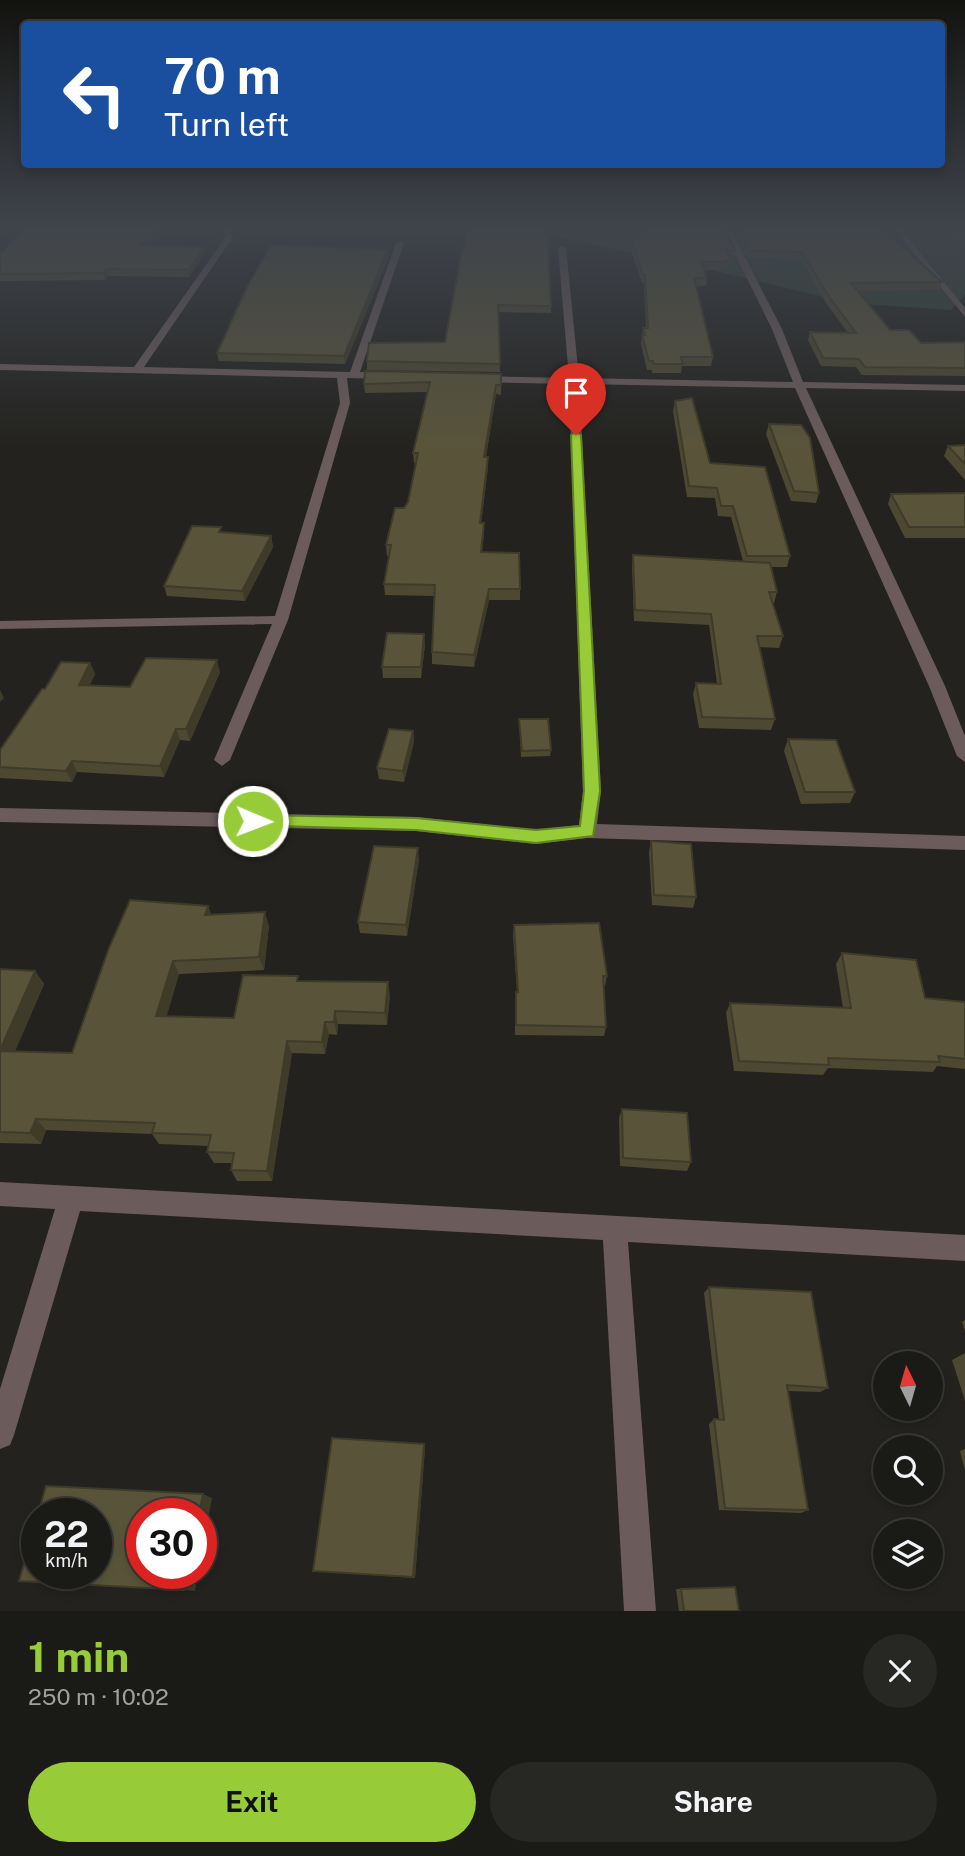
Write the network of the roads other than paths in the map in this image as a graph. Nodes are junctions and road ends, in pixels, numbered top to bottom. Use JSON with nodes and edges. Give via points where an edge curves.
{"nodes":[{"id":1,"x":185,"y":301,"type":"edge"},
{"id":2,"x":377,"y":301,"type":"edge"},
{"id":3,"x":567,"y":301,"type":"edge"},
{"id":4,"x":763,"y":301,"type":"edge"},
{"id":5,"x":0,"y":367,"type":"edge"},
{"id":6,"x":138,"y":370,"type":"junction"},
{"id":7,"x":348,"y":375,"type":"junction"},
{"id":8,"x":404,"y":376,"type":"edge"},
{"id":9,"x":468,"y":378,"type":"edge"},
{"id":10,"x":574,"y":380,"type":"junction"},
{"id":11,"x":800,"y":387,"type":"junction"},
{"id":12,"x":965,"y":388,"type":"edge"},
{"id":13,"x":281,"y":620,"type":"junction"},
{"id":14,"x":0,"y":625,"type":"edge"},
{"id":15,"x":965,"y":756,"type":"edge"},
{"id":16,"x":222,"y":760,"type":"dead end"},
{"id":17,"x":0,"y":815,"type":"edge"},
{"id":18,"x":587,"y":831,"type":"junction"},
{"id":19,"x":965,"y":843,"type":"edge"},
{"id":20,"x":0,"y":1194,"type":"edge"},
{"id":21,"x":71,"y":1198,"type":"junction"},
{"id":22,"x":615,"y":1231,"type":"junction"},
{"id":23,"x":965,"y":1248,"type":"edge"},
{"id":24,"x":0,"y":1435,"type":"edge"},
{"id":25,"x":640,"y":1611,"type":"edge"}],
"edges":[{"from":1,"to":6,"type":"street"},
{"from":2,"to":7,"type":"street"},
{"from":3,"to":10,"type":"street"},
{"from":4,"to":11,"type":"street"},
{"from":5,"to":6,"type":"street"},
{"from":6,"to":7,"type":"street"},
{"from":7,"to":8,"type":"street"},
{"from":7,"to":13,"type":"street","via":[[345,403]]},
{"from":9,"to":10,"type":"street"},
{"from":10,"to":11,"type":"street"},
{"from":10,"to":18,"type":"street","via":[[592,791]]},
{"from":11,"to":12,"type":"street"},
{"from":11,"to":15,"type":"street"},
{"from":13,"to":14,"type":"street"},
{"from":13,"to":16,"type":"street"},
{"from":17,"to":18,"type":"street","via":[[416,824],[536,836]]},
{"from":18,"to":19,"type":"street"},
{"from":20,"to":21,"type":"street"},
{"from":21,"to":22,"type":"street"},
{"from":21,"to":24,"type":"street"},
{"from":22,"to":23,"type":"street"},
{"from":22,"to":25,"type":"street"}]}
